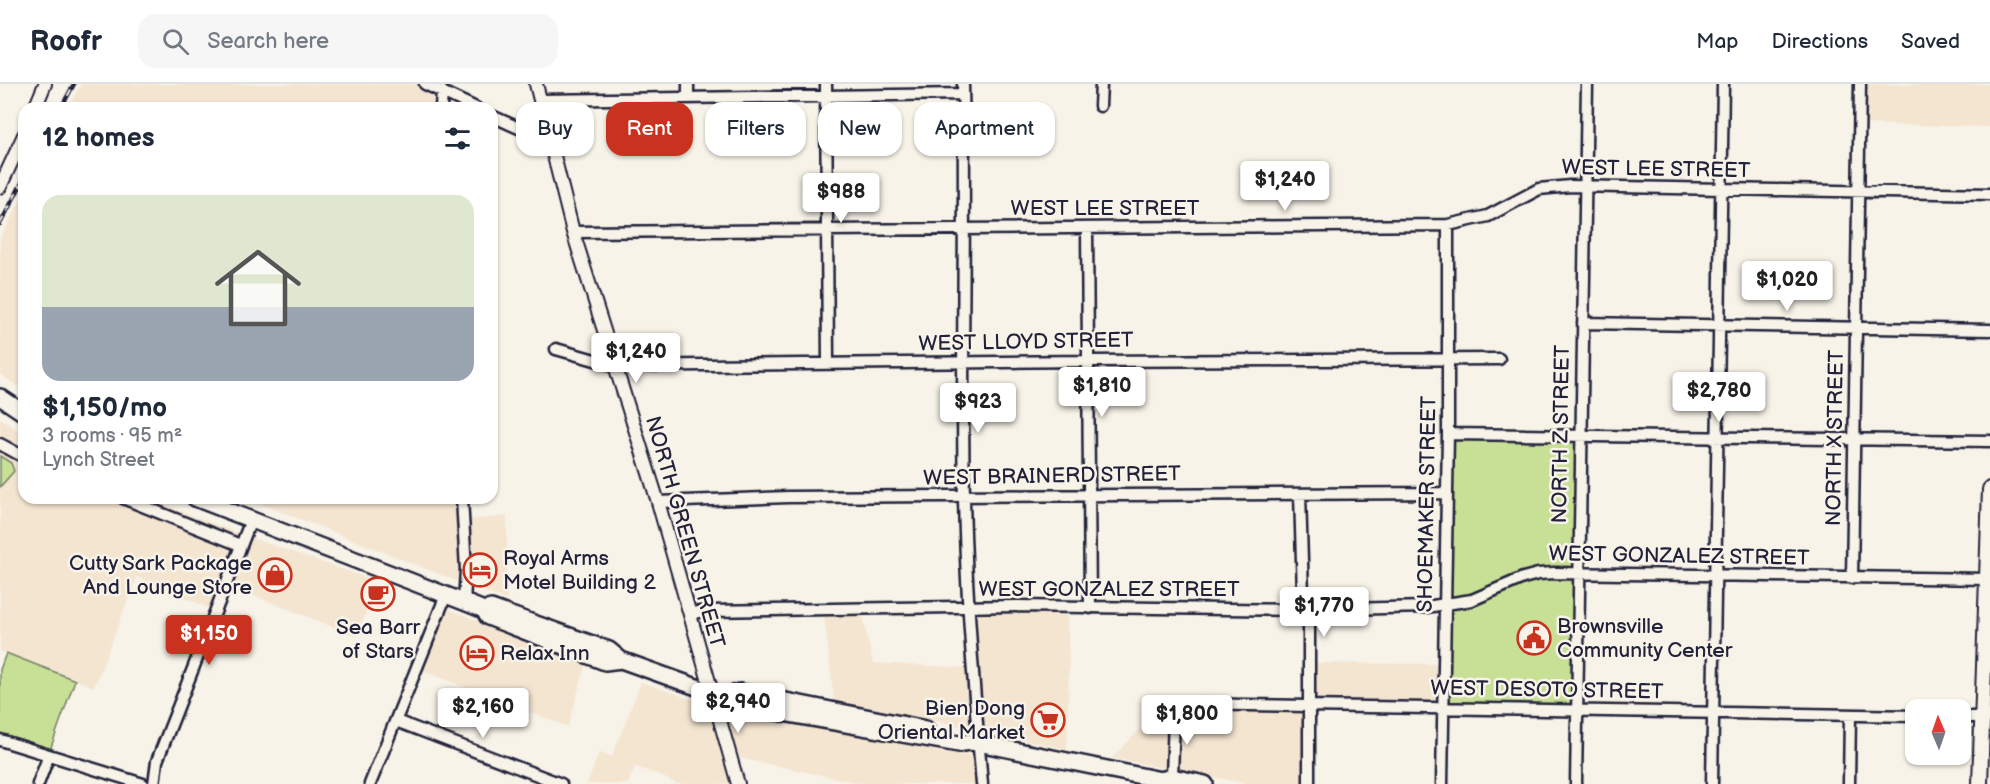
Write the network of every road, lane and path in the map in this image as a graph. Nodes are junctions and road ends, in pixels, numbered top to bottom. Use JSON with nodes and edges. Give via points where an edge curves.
{"nodes":[{"id":1,"x":45,"y":84,"type":"edge"},
{"id":2,"x":425,"y":84,"type":"edge"},
{"id":3,"x":536,"y":84,"type":"edge"},
{"id":4,"x":688,"y":84,"type":"edge"},
{"id":5,"x":1101,"y":84,"type":"edge"},
{"id":6,"x":1587,"y":84,"type":"edge"},
{"id":7,"x":1723,"y":84,"type":"edge"},
{"id":8,"x":1860,"y":84,"type":"edge"},
{"id":9,"x":963,"y":89,"type":"edge"},
{"id":10,"x":826,"y":90,"type":"edge"},
{"id":11,"x":442,"y":92,"type":"junction"},
{"id":12,"x":688,"y":97,"type":"junction"},
{"id":13,"x":540,"y":100,"type":"joint"},
{"id":14,"x":38,"y":102,"type":"edge"},
{"id":15,"x":441,"y":102,"type":"edge"},
{"id":16,"x":463,"y":102,"type":"edge"},
{"id":17,"x":1100,"y":106,"type":"dead end"},
{"id":18,"x":498,"y":119,"type":"edge"},
{"id":19,"x":516,"y":127,"type":"edge"},
{"id":20,"x":18,"y":146,"type":"edge"},
{"id":21,"x":554,"y":156,"type":"edge"},
{"id":22,"x":4,"y":172,"type":"edge"},
{"id":23,"x":0,"y":187,"type":"edge"},
{"id":24,"x":1585,"y":187,"type":"junction"},
{"id":25,"x":1721,"y":190,"type":"junction"},
{"id":26,"x":1858,"y":192,"type":"junction"},
{"id":27,"x":1990,"y":194,"type":"edge"},
{"id":28,"x":1448,"y":225,"type":"junction"},
{"id":29,"x":965,"y":228,"type":"junction"},
{"id":30,"x":1087,"y":228,"type":"junction"},
{"id":31,"x":827,"y":229,"type":"junction"},
{"id":32,"x":573,"y":232,"type":"junction"},
{"id":33,"x":1583,"y":323,"type":"junction"},
{"id":34,"x":1719,"y":325,"type":"junction"},
{"id":35,"x":1856,"y":327,"type":"junction"},
{"id":36,"x":1990,"y":330,"type":"edge"},
{"id":37,"x":556,"y":349,"type":"dead end"},
{"id":38,"x":1448,"y":359,"type":"junction"},
{"id":39,"x":1499,"y":359,"type":"dead end"},
{"id":40,"x":1088,"y":360,"type":"junction"},
{"id":41,"x":964,"y":362,"type":"junction"},
{"id":42,"x":828,"y":363,"type":"junction"},
{"id":43,"x":616,"y":366,"type":"junction"},
{"id":44,"x":0,"y":397,"type":"edge"},
{"id":45,"x":18,"y":409,"type":"edge"},
{"id":46,"x":1448,"y":434,"type":"junction"},
{"id":47,"x":1581,"y":435,"type":"junction"},
{"id":48,"x":1718,"y":438,"type":"junction"},
{"id":49,"x":1854,"y":440,"type":"junction"},
{"id":50,"x":1990,"y":441,"type":"edge"},
{"id":51,"x":0,"y":444,"type":"edge"},
{"id":52,"x":18,"y":454,"type":"edge"},
{"id":53,"x":1990,"y":489,"type":"edge"},
{"id":54,"x":1447,"y":493,"type":"junction"},
{"id":55,"x":1088,"y":494,"type":"junction"},
{"id":56,"x":1300,"y":494,"type":"junction"},
{"id":57,"x":964,"y":497,"type":"junction"},
{"id":58,"x":657,"y":502,"type":"junction"},
{"id":59,"x":138,"y":504,"type":"edge"},
{"id":60,"x":210,"y":504,"type":"edge"},
{"id":61,"x":462,"y":504,"type":"edge"},
{"id":62,"x":251,"y":520,"type":"junction"},
{"id":63,"x":240,"y":544,"type":"junction"},
{"id":64,"x":1579,"y":573,"type":"junction"},
{"id":65,"x":1716,"y":575,"type":"junction"},
{"id":66,"x":1852,"y":578,"type":"junction"},
{"id":67,"x":1989,"y":579,"type":"edge"},
{"id":68,"x":446,"y":595,"type":"junction"},
{"id":69,"x":464,"y":602,"type":"junction"},
{"id":70,"x":1445,"y":604,"type":"junction"},
{"id":71,"x":968,"y":607,"type":"junction"},
{"id":72,"x":1090,"y":608,"type":"junction"},
{"id":73,"x":1305,"y":610,"type":"junction"},
{"id":74,"x":690,"y":614,"type":"junction"},
{"id":75,"x":719,"y":694,"type":"junction"},
{"id":76,"x":1310,"y":706,"type":"junction"},
{"id":77,"x":1444,"y":708,"type":"junction"},
{"id":78,"x":1577,"y":711,"type":"junction"},
{"id":79,"x":1713,"y":712,"type":"junction"},
{"id":80,"x":1850,"y":715,"type":"junction"},
{"id":81,"x":1905,"y":716,"type":"edge"},
{"id":82,"x":1971,"y":717,"type":"edge"},
{"id":83,"x":1987,"y":717,"type":"edge"},
{"id":84,"x":396,"y":721,"type":"junction"},
{"id":85,"x":0,"y":740,"type":"edge"},
{"id":86,"x":974,"y":743,"type":"junction"},
{"id":87,"x":49,"y":755,"type":"junction"},
{"id":88,"x":1166,"y":781,"type":"edge"},
{"id":89,"x":38,"y":784,"type":"edge"},
{"id":90,"x":143,"y":784,"type":"edge"},
{"id":91,"x":154,"y":784,"type":"edge"},
{"id":92,"x":370,"y":784,"type":"edge"},
{"id":93,"x":561,"y":784,"type":"edge"},
{"id":94,"x":738,"y":784,"type":"edge"},
{"id":95,"x":982,"y":784,"type":"edge"},
{"id":96,"x":1205,"y":784,"type":"edge"},
{"id":97,"x":1309,"y":784,"type":"edge"},
{"id":98,"x":1442,"y":784,"type":"edge"},
{"id":99,"x":1576,"y":784,"type":"edge"},
{"id":100,"x":1712,"y":784,"type":"edge"},
{"id":101,"x":1849,"y":784,"type":"edge"},
{"id":102,"x":1980,"y":784,"type":"edge"}],
"edges":[{"from":1,"to":14,"type":"street"},
{"from":2,"to":11,"type":"street"},
{"from":3,"to":13,"type":"street","name":"NORTH GREEN STREET"},
{"from":4,"to":12,"type":"street"},
{"from":5,"to":17,"type":"street"},
{"from":6,"to":24,"type":"street","name":"NORTH Z STREET"},
{"from":7,"to":25,"type":"street"},
{"from":8,"to":26,"type":"street","name":"NORTH X STREET"},
{"from":9,"to":10,"type":"street"},
{"from":9,"to":29,"type":"street"},
{"from":10,"to":12,"type":"street"},
{"from":10,"to":31,"type":"street"},
{"from":11,"to":15,"type":"street"},
{"from":11,"to":16,"type":"street"},
{"from":12,"to":13,"type":"street"},
{"from":18,"to":19,"type":"street"},
{"from":20,"to":22,"type":"street"},
{"from":21,"to":32,"type":"street","name":"NORTH GREEN STREET"},
{"from":22,"to":23,"type":"street"},
{"from":24,"to":25,"type":"street","name":"WEST LEE STREET"},
{"from":24,"to":28,"type":"street","name":"WEST LEE STREET","via":[[1539,189],[1488,216]]},
{"from":24,"to":33,"type":"street","name":"NORTH Z STREET"},
{"from":25,"to":26,"type":"street","name":"WEST LEE STREET"},
{"from":25,"to":34,"type":"street"},
{"from":26,"to":27,"type":"street","name":"WEST LEE STREET"},
{"from":26,"to":35,"type":"street","name":"NORTH X STREET"},
{"from":28,"to":30,"type":"street","name":"WEST LEE STREET"},
{"from":28,"to":38,"type":"street","name":"SHOEMAKER STREET"},
{"from":29,"to":30,"type":"street","name":"WEST LEE STREET"},
{"from":29,"to":31,"type":"street","name":"WEST LEE STREET"},
{"from":29,"to":41,"type":"street"},
{"from":30,"to":40,"type":"street"},
{"from":31,"to":32,"type":"street","name":"WEST LEE STREET"},
{"from":31,"to":42,"type":"street"},
{"from":32,"to":43,"type":"street","name":"NORTH GREEN STREET"},
{"from":33,"to":34,"type":"street"},
{"from":33,"to":47,"type":"street","name":"NORTH Z STREET"},
{"from":34,"to":35,"type":"street"},
{"from":34,"to":48,"type":"street"},
{"from":35,"to":36,"type":"street"},
{"from":35,"to":49,"type":"street","name":"NORTH X STREET"},
{"from":37,"to":43,"type":"street","name":"WEST LLOYD STREET"},
{"from":38,"to":39,"type":"street","name":"WEST LLOYD STREET"},
{"from":38,"to":40,"type":"street","name":"WEST LLOYD STREET"},
{"from":38,"to":46,"type":"street","name":"SHOEMAKER STREET"},
{"from":40,"to":41,"type":"street","name":"WEST LLOYD STREET"},
{"from":40,"to":55,"type":"street"},
{"from":41,"to":42,"type":"street","name":"WEST LLOYD STREET"},
{"from":41,"to":57,"type":"street"},
{"from":42,"to":43,"type":"street","name":"WEST LLOYD STREET"},
{"from":43,"to":58,"type":"street","name":"NORTH GREEN STREET"},
{"from":44,"to":45,"type":"main road"},
{"from":46,"to":47,"type":"street"},
{"from":46,"to":54,"type":"street","name":"SHOEMAKER STREET"},
{"from":47,"to":48,"type":"street"},
{"from":47,"to":64,"type":"street","name":"NORTH Z STREET"},
{"from":48,"to":49,"type":"street"},
{"from":48,"to":65,"type":"street"},
{"from":49,"to":50,"type":"street"},
{"from":49,"to":66,"type":"street","name":"NORTH X STREET"},
{"from":51,"to":52,"type":"street"},
{"from":53,"to":67,"type":"main road"},
{"from":54,"to":56,"type":"street","name":"WEST BRAINERD STREET"},
{"from":54,"to":70,"type":"street","name":"SHOEMAKER STREET"},
{"from":55,"to":56,"type":"street","name":"WEST BRAINERD STREET"},
{"from":55,"to":57,"type":"street","name":"WEST BRAINERD STREET"},
{"from":55,"to":72,"type":"street"},
{"from":56,"to":73,"type":"street"},
{"from":57,"to":58,"type":"street","name":"WEST BRAINERD STREET"},
{"from":57,"to":71,"type":"street"},
{"from":58,"to":74,"type":"street","name":"NORTH GREEN STREET"},
{"from":59,"to":63,"type":"street"},
{"from":60,"to":62,"type":"main road"},
{"from":61,"to":69,"type":"street"},
{"from":62,"to":63,"type":"street"},
{"from":62,"to":68,"type":"main road"},
{"from":63,"to":91,"type":"street","via":[[157,760]]},
{"from":64,"to":65,"type":"street","name":"WEST GONZALEZ STREET"},
{"from":64,"to":70,"type":"street","name":"WEST GONZALEZ STREET","via":[[1533,575],[1472,600]]},
{"from":64,"to":78,"type":"street","name":"NORTH Z STREET"},
{"from":65,"to":66,"type":"street","name":"WEST GONZALEZ STREET"},
{"from":65,"to":79,"type":"street"},
{"from":66,"to":67,"type":"street","name":"WEST GONZALEZ STREET"},
{"from":67,"to":83,"type":"main road"},
{"from":68,"to":69,"type":"main road"},
{"from":68,"to":84,"type":"street"},
{"from":69,"to":75,"type":"main road","via":[[516,616],[609,650],[621,660]]},
{"from":70,"to":73,"type":"street","name":"WEST GONZALEZ STREET"},
{"from":70,"to":77,"type":"street","name":"SHOEMAKER STREET"},
{"from":71,"to":72,"type":"street","name":"WEST GONZALEZ STREET"},
{"from":71,"to":74,"type":"street","name":"WEST GONZALEZ STREET","via":[[709,610]]},
{"from":71,"to":86,"type":"street"},
{"from":72,"to":73,"type":"street","name":"WEST GONZALEZ STREET"},
{"from":73,"to":76,"type":"street","via":[[1309,625]]},
{"from":74,"to":75,"type":"street","name":"NORTH GREEN STREET"},
{"from":75,"to":86,"type":"main road","via":[[741,692],[960,736]]},
{"from":75,"to":94,"type":"street","name":"NORTH GREEN STREET"},
{"from":76,"to":77,"type":"street","name":"WEST DESOTO STREET"},
{"from":76,"to":88,"type":"street","name":"WEST DESOTO STREET","via":[[1179,707],[1174,716]]},
{"from":76,"to":97,"type":"street"},
{"from":77,"to":78,"type":"street","name":"WEST DESOTO STREET"},
{"from":77,"to":98,"type":"street","name":"SHOEMAKER STREET"},
{"from":78,"to":79,"type":"street","name":"WEST DESOTO STREET"},
{"from":78,"to":99,"type":"street","name":"NORTH Z STREET"},
{"from":79,"to":80,"type":"street","name":"WEST DESOTO STREET"},
{"from":79,"to":100,"type":"street"},
{"from":80,"to":81,"type":"street","name":"WEST DESOTO STREET"},
{"from":80,"to":101,"type":"street"},
{"from":82,"to":83,"type":"street"},
{"from":83,"to":102,"type":"main road"},
{"from":84,"to":92,"type":"street"},
{"from":84,"to":93,"type":"street"},
{"from":85,"to":87,"type":"street"},
{"from":86,"to":88,"type":"main road"},
{"from":86,"to":95,"type":"street"},
{"from":87,"to":89,"type":"street"},
{"from":87,"to":90,"type":"street"},
{"from":88,"to":96,"type":"main road"}]}
